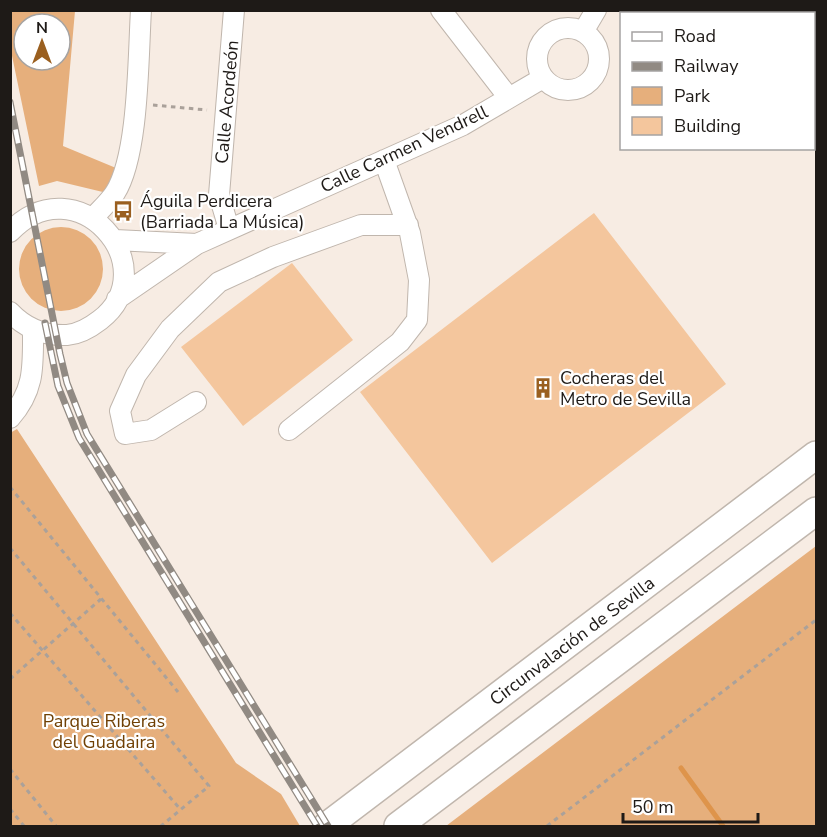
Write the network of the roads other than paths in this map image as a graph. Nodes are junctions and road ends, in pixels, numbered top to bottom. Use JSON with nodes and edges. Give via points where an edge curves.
{"nodes":[{"id":1,"x":141,"y":10,"type":"edge"},
{"id":2,"x":234,"y":10,"type":"edge"},
{"id":3,"x":441,"y":10,"type":"edge"},
{"id":4,"x":596,"y":10,"type":"edge"},
{"id":5,"x":583,"y":32,"type":"junction"},
{"id":6,"x":543,"y":78,"type":"junction"},
{"id":7,"x":510,"y":98,"type":"junction"},
{"id":8,"x":384,"y":160,"type":"junction"},
{"id":9,"x":93,"y":218,"type":"junction"},
{"id":10,"x":408,"y":225,"type":"junction"},
{"id":11,"x":229,"y":229,"type":"junction"},
{"id":12,"x":10,"y":232,"type":"edge"},
{"id":13,"x":115,"y":240,"type":"junction"},
{"id":14,"x":196,"y":244,"type":"junction"},
{"id":15,"x":117,"y":299,"type":"junction"},
{"id":16,"x":10,"y":312,"type":"edge"},
{"id":17,"x":33,"y":330,"type":"junction"},
{"id":18,"x":196,"y":402,"type":"dead end"},
{"id":19,"x":10,"y":418,"type":"edge"},
{"id":20,"x":288,"y":430,"type":"dead end"},
{"id":21,"x":816,"y":455,"type":"edge"},
{"id":22,"x":816,"y":511,"type":"edge"},
{"id":23,"x":327,"y":826,"type":"edge"},
{"id":24,"x":398,"y":826,"type":"edge"}],
"edges":[{"from":1,"to":9,"type":"street","via":[[125,167],[115,193]]},
{"from":2,"to":11,"type":"street","name":"Calle Acordeón","via":[[219,195]]},
{"from":3,"to":7,"type":"street"},
{"from":4,"to":5,"type":"street"},
{"from":5,"to":6,"type":"street","via":[[569,27],[543,40],[536,59]]},
{"from":5,"to":6,"type":"street","via":[[595,42],[598,51],[596,72],[590,81],[572,90],[551,85]]},
{"from":6,"to":7,"type":"street","name":"Calle Carmen Vendrell"},
{"from":7,"to":8,"type":"street","name":"Calle Carmen Vendrell","via":[[463,125]]},
{"from":8,"to":10,"type":"street"},
{"from":8,"to":11,"type":"street","name":"Calle Carmen Vendrell"},
{"from":9,"to":12,"type":"street","via":[[75,210],[56,209],[37,213]]},
{"from":9,"to":13,"type":"street"},
{"from":10,"to":18,"type":"street","via":[[361,225],[273,257],[219,282],[170,329],[136,375],[120,411],[125,434],[151,430]]},
{"from":10,"to":20,"type":"street","via":[[418,280],[417,320],[400,342]]},
{"from":11,"to":14,"type":"street","name":"Calle Carmen Vendrell"},
{"from":13,"to":14,"type":"street","name":"Calle Carmen Vendrell"},
{"from":13,"to":15,"type":"street","via":[[122,259],[123,280]]},
{"from":14,"to":15,"type":"street","name":"Calle Carmen Vendrell"},
{"from":15,"to":17,"type":"street","via":[[90,328],[72,335]]},
{"from":16,"to":17,"type":"street"},
{"from":17,"to":19,"type":"street","via":[[33,373],[24,403]]},
{"from":21,"to":23,"type":"highway","name":"Circunvalación de Sevilla"},
{"from":22,"to":24,"type":"highway"}]}
